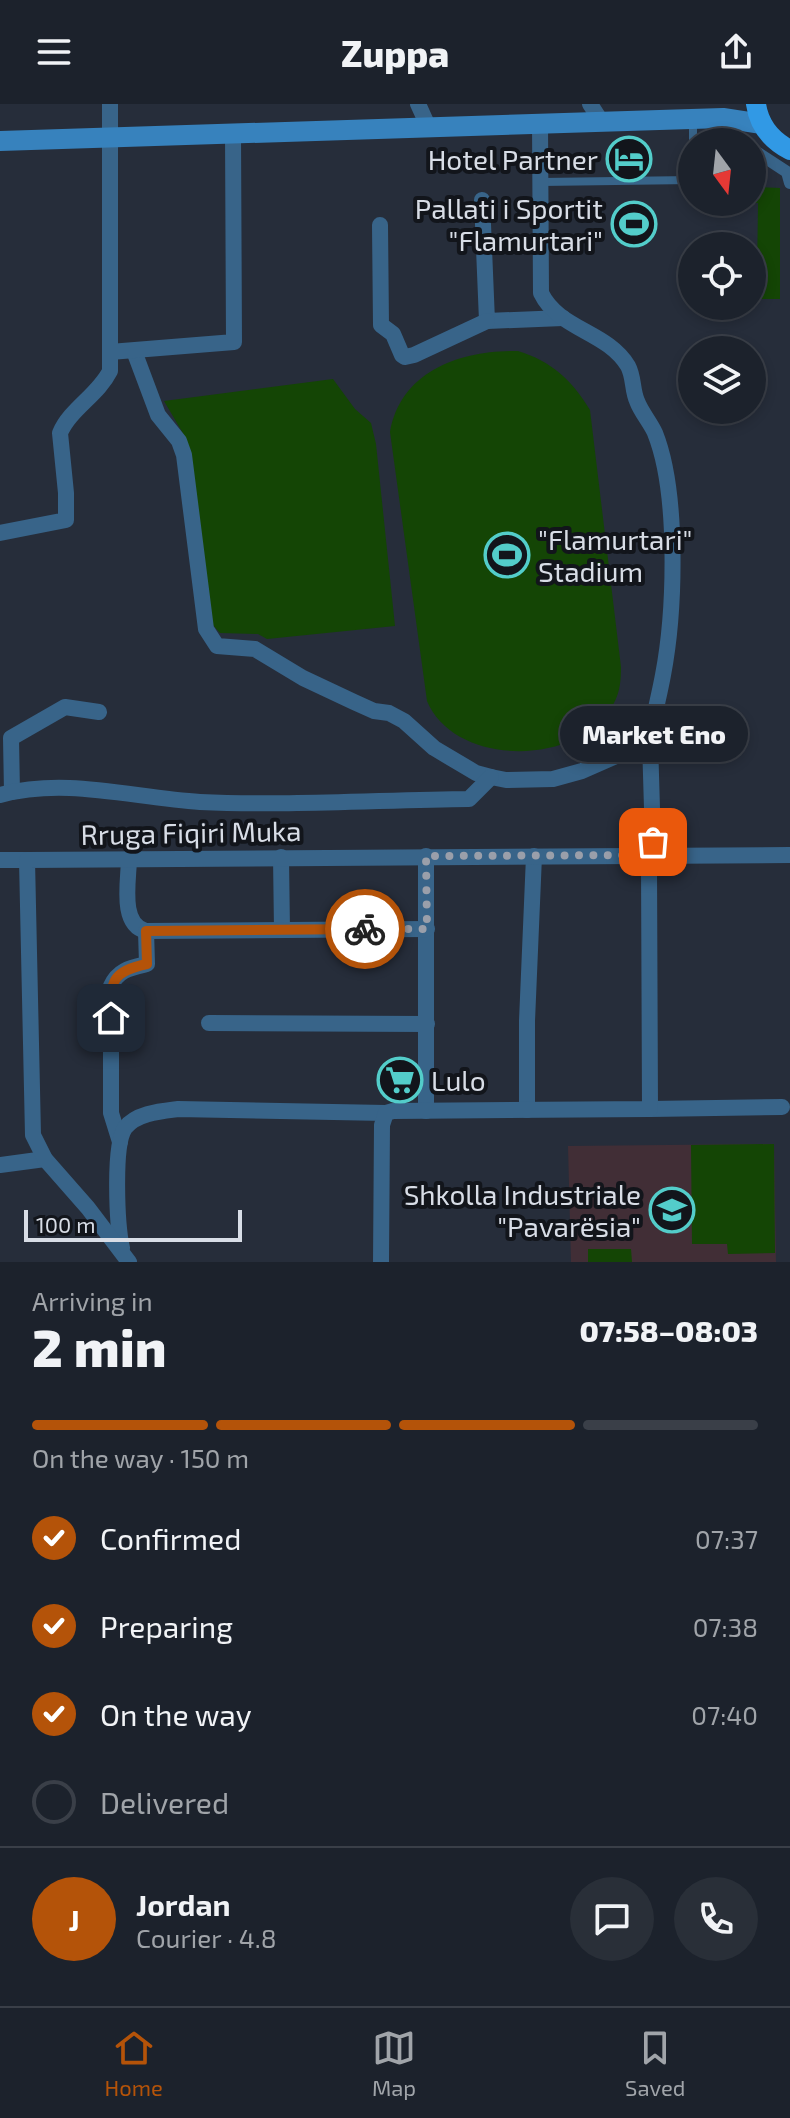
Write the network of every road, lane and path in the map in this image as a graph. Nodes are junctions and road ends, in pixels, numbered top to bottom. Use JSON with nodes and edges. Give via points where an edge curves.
{"nodes":[{"id":1,"x":110,"y":104,"type":"edge"},
{"id":2,"x":418,"y":104,"type":"edge"},
{"id":3,"x":756,"y":104,"type":"edge"},
{"id":4,"x":601,"y":110,"type":"edge"},
{"id":5,"x":723,"y":118,"type":"junction"},
{"id":6,"x":693,"y":119,"type":"junction"},
{"id":7,"x":540,"y":123,"type":"junction"},
{"id":8,"x":762,"y":124,"type":"junction"},
{"id":9,"x":428,"y":126,"type":"junction"},
{"id":10,"x":693,"y":128,"type":"edge"},
{"id":11,"x":724,"y":128,"type":"edge"},
{"id":12,"x":233,"y":133,"type":"junction"},
{"id":13,"x":110,"y":138,"type":"junction"},
{"id":14,"x":0,"y":141,"type":"edge"},
{"id":15,"x":790,"y":150,"type":"edge"},
{"id":16,"x":766,"y":160,"type":"edge"},
{"id":17,"x":789,"y":178,"type":"edge"},
{"id":18,"x":678,"y":180,"type":"edge"},
{"id":19,"x":540,"y":182,"type":"junction"},
{"id":20,"x":482,"y":200,"type":"dead end"},
{"id":21,"x":380,"y":225,"type":"dead end"},
{"id":22,"x":563,"y":318,"type":"junction"},
{"id":23,"x":487,"y":321,"type":"junction"},
{"id":24,"x":134,"y":351,"type":"junction"},
{"id":25,"x":110,"y":352,"type":"junction"},
{"id":26,"x":0,"y":533,"type":"edge"},
{"id":27,"x":99,"y":712,"type":"dead end"},
{"id":28,"x":650,"y":741,"type":"junction"},
{"id":29,"x":491,"y":777,"type":"junction"},
{"id":30,"x":6,"y":793,"type":"edge"},
{"id":31,"x":651,"y":855,"type":"junction"},
{"id":32,"x":790,"y":855,"type":"edge"},
{"id":33,"x":426,"y":856,"type":"junction"},
{"id":34,"x":534,"y":856,"type":"junction"},
{"id":35,"x":281,"y":857,"type":"junction"},
{"id":36,"x":129,"y":858,"type":"junction"},
{"id":37,"x":0,"y":860,"type":"edge"},
{"id":38,"x":27,"y":860,"type":"junction"},
{"id":39,"x":427,"y":929,"type":"junction"},
{"id":40,"x":282,"y":930,"type":"junction"},
{"id":41,"x":146,"y":931,"type":"junction"},
{"id":42,"x":209,"y":1023,"type":"dead end"},
{"id":43,"x":427,"y":1024,"type":"junction"},
{"id":44,"x":782,"y":1107,"type":"dead end"},
{"id":45,"x":650,"y":1109,"type":"junction"},
{"id":46,"x":527,"y":1110,"type":"junction"},
{"id":47,"x":426,"y":1111,"type":"junction"},
{"id":48,"x":386,"y":1113,"type":"junction"},
{"id":49,"x":120,"y":1142,"type":"junction"},
{"id":50,"x":45,"y":1159,"type":"junction"},
{"id":51,"x":0,"y":1165,"type":"edge"},
{"id":52,"x":127,"y":1258,"type":"edge"},
{"id":53,"x":381,"y":1262,"type":"edge"}],
"edges":[{"from":1,"to":13,"type":"street"},
{"from":2,"to":9,"type":"street"},
{"from":3,"to":8,"type":"main road"},
{"from":4,"to":6,"type":"main road"},
{"from":4,"to":7,"type":"main road"},
{"from":5,"to":6,"type":"main road"},
{"from":5,"to":8,"type":"main road"},
{"from":5,"to":11,"type":"street"},
{"from":6,"to":10,"type":"lane"},
{"from":7,"to":9,"type":"main road"},
{"from":7,"to":19,"type":"street"},
{"from":8,"to":15,"type":"main road"},
{"from":9,"to":12,"type":"main road"},
{"from":12,"to":13,"type":"main road"},
{"from":12,"to":24,"type":"street","via":[[234,342]]},
{"from":13,"to":14,"type":"main road"},
{"from":13,"to":25,"type":"street"},
{"from":16,"to":17,"type":"street"},
{"from":18,"to":19,"type":"lane"},
{"from":19,"to":22,"type":"street","via":[[541,293]]},
{"from":20,"to":23,"type":"street"},
{"from":21,"to":23,"type":"street","via":[[381,325],[393,334],[402,355],[414,355]]},
{"from":22,"to":23,"type":"street"},
{"from":22,"to":28,"type":"street","via":[[611,344],[628,366],[636,401],[655,433],[663,463],[673,566],[667,645]]},
{"from":24,"to":25,"type":"street"},
{"from":24,"to":29,"type":"street","via":[[158,415],[184,455],[210,639],[217,646],[255,649],[341,696],[389,713],[434,748]]},
{"from":25,"to":26,"type":"street","via":[[104,382],[60,433],[66,520]]},
{"from":27,"to":30,"type":"street","via":[[65,707],[11,738]]},
{"from":28,"to":29,"type":"street","via":[[553,779]]},
{"from":28,"to":31,"type":"street"},
{"from":29,"to":30,"type":"street","via":[[469,799],[256,804],[165,799],[96,788]]},
{"from":31,"to":32,"type":"street","name":"Rruga Fiqiri Muka"},
{"from":31,"to":34,"type":"street","name":"Rruga Fiqiri Muka"},
{"from":31,"to":45,"type":"street"},
{"from":33,"to":34,"type":"street","name":"Rruga Fiqiri Muka"},
{"from":33,"to":35,"type":"street","name":"Rruga Fiqiri Muka"},
{"from":33,"to":39,"type":"street"},
{"from":34,"to":46,"type":"street"},
{"from":35,"to":36,"type":"street","name":"Rruga Fiqiri Muka"},
{"from":35,"to":40,"type":"street"},
{"from":36,"to":38,"type":"street","name":"Rruga Fiqiri Muka"},
{"from":36,"to":41,"type":"street","via":[[130,919]]},
{"from":37,"to":38,"type":"street","name":"Rruga Fiqiri Muka"},
{"from":38,"to":50,"type":"street","via":[[31,1124]]},
{"from":39,"to":40,"type":"street"},
{"from":39,"to":43,"type":"street"},
{"from":40,"to":41,"type":"street"},
{"from":41,"to":49,"type":"street","via":[[147,964],[125,970],[111,986],[111,1113]]},
{"from":42,"to":43,"type":"street"},
{"from":43,"to":47,"type":"street"},
{"from":44,"to":45,"type":"street"},
{"from":45,"to":46,"type":"street"},
{"from":46,"to":47,"type":"street"},
{"from":47,"to":48,"type":"street"},
{"from":48,"to":49,"type":"street","via":[[178,1109],[136,1119]]},
{"from":48,"to":53,"type":"street"},
{"from":49,"to":52,"type":"street","via":[[118,1219]]},
{"from":50,"to":51,"type":"street"},
{"from":50,"to":52,"type":"street"}]}
